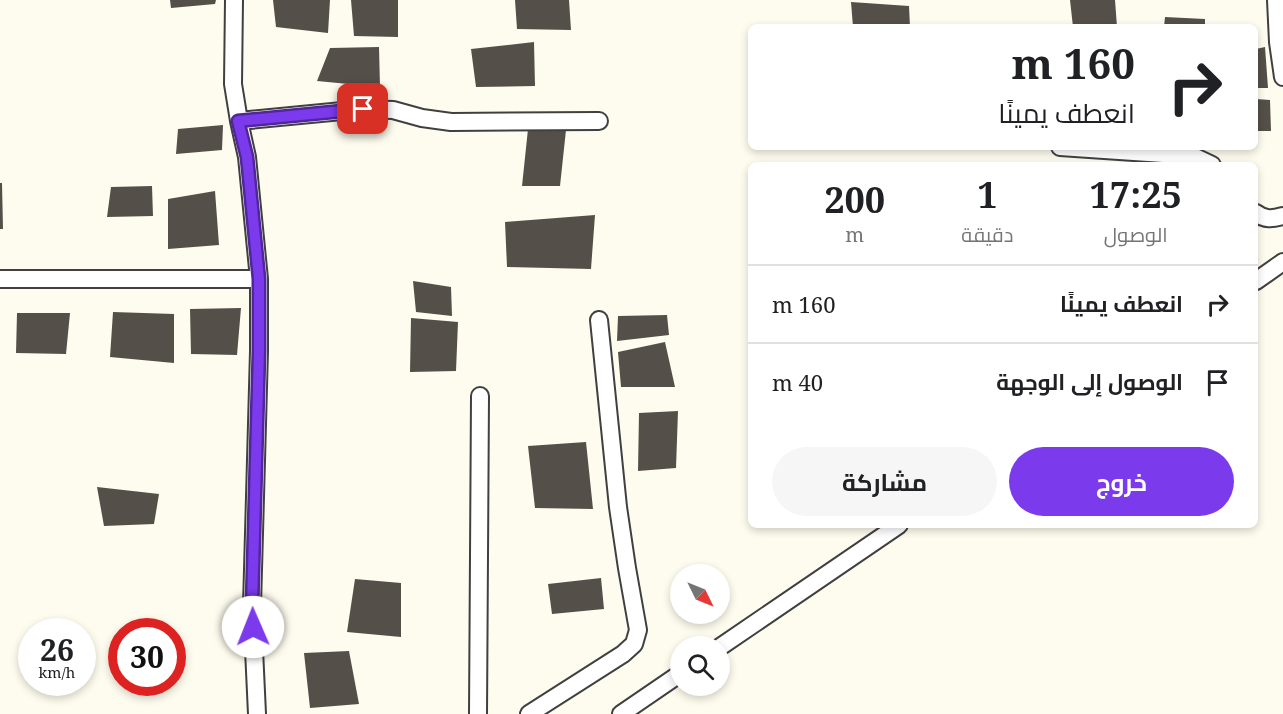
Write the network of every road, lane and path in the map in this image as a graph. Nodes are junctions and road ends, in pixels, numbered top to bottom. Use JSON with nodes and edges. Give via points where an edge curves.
{"nodes":[{"id":1,"x":234,"y":0,"type":"edge"},
{"id":2,"x":1276,"y":0,"type":"edge"},
{"id":3,"x":1283,"y":77,"type":"edge"},
{"id":4,"x":238,"y":121,"type":"junction"},
{"id":5,"x":599,"y":121,"type":"dead end"},
{"id":6,"x":1104,"y":150,"type":"edge"},
{"id":7,"x":1205,"y":162,"type":"edge"},
{"id":8,"x":1258,"y":214,"type":"edge"},
{"id":9,"x":1283,"y":216,"type":"edge"},
{"id":10,"x":1283,"y":262,"type":"edge"},
{"id":11,"x":0,"y":279,"type":"edge"},
{"id":12,"x":259,"y":279,"type":"junction"},
{"id":13,"x":1258,"y":280,"type":"edge"},
{"id":14,"x":598,"y":320,"type":"dead end"},
{"id":15,"x":480,"y":396,"type":"dead end"},
{"id":16,"x":895,"y":528,"type":"edge"},
{"id":17,"x":730,"y":640,"type":"edge"},
{"id":18,"x":670,"y":681,"type":"edge"},
{"id":19,"x":257,"y":714,"type":"edge"},
{"id":20,"x":478,"y":714,"type":"edge"},
{"id":21,"x":529,"y":714,"type":"edge"},
{"id":22,"x":621,"y":714,"type":"edge"}],
"edges":[{"from":1,"to":4,"type":"street","via":[[233,84]]},
{"from":2,"to":3,"type":"street"},
{"from":4,"to":5,"type":"street","via":[[363,109],[393,110],[451,122]]},
{"from":4,"to":12,"type":"street","via":[[247,157]]},
{"from":6,"to":7,"type":"street","via":[[1192,156]]},
{"from":8,"to":9,"type":"street","via":[[1270,219]]},
{"from":10,"to":13,"type":"street"},
{"from":11,"to":12,"type":"street"},
{"from":12,"to":19,"type":"street","via":[[252,606]]},
{"from":14,"to":21,"type":"street","via":[[618,507],[638,630],[634,644],[622,654]]},
{"from":15,"to":20,"type":"street"},
{"from":16,"to":17,"type":"street"},
{"from":18,"to":22,"type":"street"}]}
